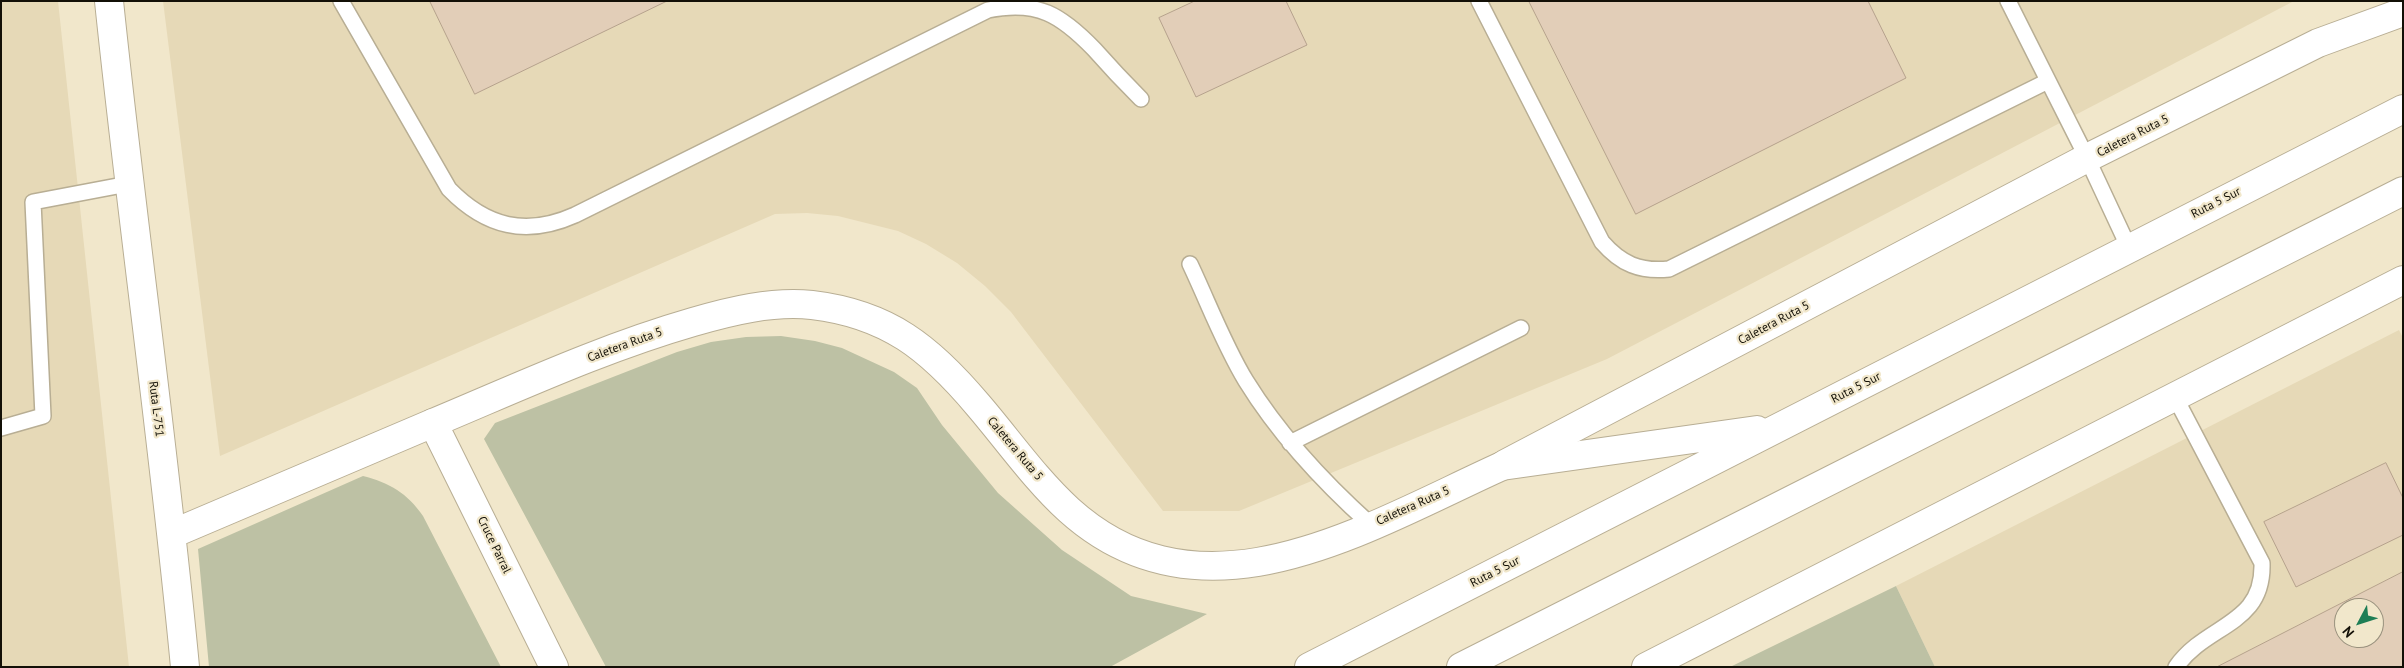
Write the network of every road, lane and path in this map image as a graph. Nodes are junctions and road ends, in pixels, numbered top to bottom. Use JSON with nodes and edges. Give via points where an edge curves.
{"nodes":[{"id":1,"x":109,"y":1,"type":"edge"},
{"id":2,"x":340,"y":1,"type":"edge"},
{"id":3,"x":1479,"y":1,"type":"edge"},
{"id":4,"x":2008,"y":1,"type":"edge"},
{"id":5,"x":2403,"y":12,"type":"edge"},
{"id":6,"x":2048,"y":81,"type":"junction"},
{"id":7,"x":1141,"y":100,"type":"dead end"},
{"id":8,"x":2403,"y":108,"type":"edge"},
{"id":9,"x":2088,"y":158,"type":"junction"},
{"id":10,"x":128,"y":184,"type":"junction"},
{"id":11,"x":2403,"y":190,"type":"edge"},
{"id":12,"x":2129,"y":248,"type":"junction"},
{"id":13,"x":1190,"y":264,"type":"dead end"},
{"id":14,"x":2403,"y":280,"type":"edge"},
{"id":15,"x":1521,"y":328,"type":"dead end"},
{"id":16,"x":2175,"y":397,"type":"junction"},
{"id":17,"x":433,"y":423,"type":"junction"},
{"id":18,"x":1778,"y":427,"type":"junction"},
{"id":19,"x":1,"y":428,"type":"edge"},
{"id":20,"x":1290,"y":443,"type":"junction"},
{"id":21,"x":1502,"y":466,"type":"junction"},
{"id":22,"x":1371,"y":525,"type":"junction"},
{"id":23,"x":172,"y":534,"type":"junction"},
{"id":24,"x":185,"y":667,"type":"edge"},
{"id":25,"x":554,"y":667,"type":"edge"},
{"id":26,"x":1309,"y":667,"type":"edge"},
{"id":27,"x":1461,"y":667,"type":"edge"},
{"id":28,"x":1646,"y":667,"type":"edge"},
{"id":29,"x":2176,"y":667,"type":"edge"}],
"edges":[{"from":1,"to":10,"type":"main road","name":"Ruta L-751"},
{"from":2,"to":7,"type":"lane","via":[[449,189],[464,205],[482,216],[522,227],[558,222],[575,215],[979,14],[1006,4],[1025,4],[1062,18]]},
{"from":3,"to":6,"type":"lane","via":[[1602,242],[1623,262],[1652,271],[1669,269]]},
{"from":4,"to":6,"type":"lane"},
{"from":5,"to":9,"type":"main road","name":"Caletera Ruta 5","via":[[2318,43]]},
{"from":6,"to":9,"type":"lane"},
{"from":8,"to":12,"type":"main road","name":"Ruta 5 Sur"},
{"from":9,"to":12,"type":"lane"},
{"from":9,"to":21,"type":"main road","name":"Caletera Ruta 5"},
{"from":10,"to":19,"type":"lane","via":[[33,202],[43,416]]},
{"from":10,"to":23,"type":"main road","name":"Ruta L-751"},
{"from":11,"to":27,"type":"main road"},
{"from":12,"to":18,"type":"main road","name":"Ruta 5 Sur"},
{"from":13,"to":20,"type":"lane","via":[[1245,379]]},
{"from":14,"to":16,"type":"main road"},
{"from":15,"to":20,"type":"lane"},
{"from":16,"to":28,"type":"main road"},
{"from":16,"to":29,"type":"lane","via":[[2262,563],[2263,576],[2248,610],[2203,641]]},
{"from":17,"to":22,"type":"main road","name":"Caletera Ruta 5","via":[[579,362],[672,328],[748,308],[778,304],[809,305],[841,310],[872,320],[927,350],[949,370],[1070,510],[1116,542],[1144,554],[1174,563],[1205,566],[1254,564],[1306,551]]},
{"from":17,"to":23,"type":"main road"},
{"from":17,"to":25,"type":"main road","name":"Cruce Parral"},
{"from":18,"to":21,"type":"main road"},
{"from":18,"to":26,"type":"main road","name":"Ruta 5 Sur"},
{"from":20,"to":22,"type":"lane","via":[[1327,485]]},
{"from":21,"to":22,"type":"main road","name":"Caletera Ruta 5"},
{"from":23,"to":24,"type":"main road","name":"Ruta L-751"}]}
